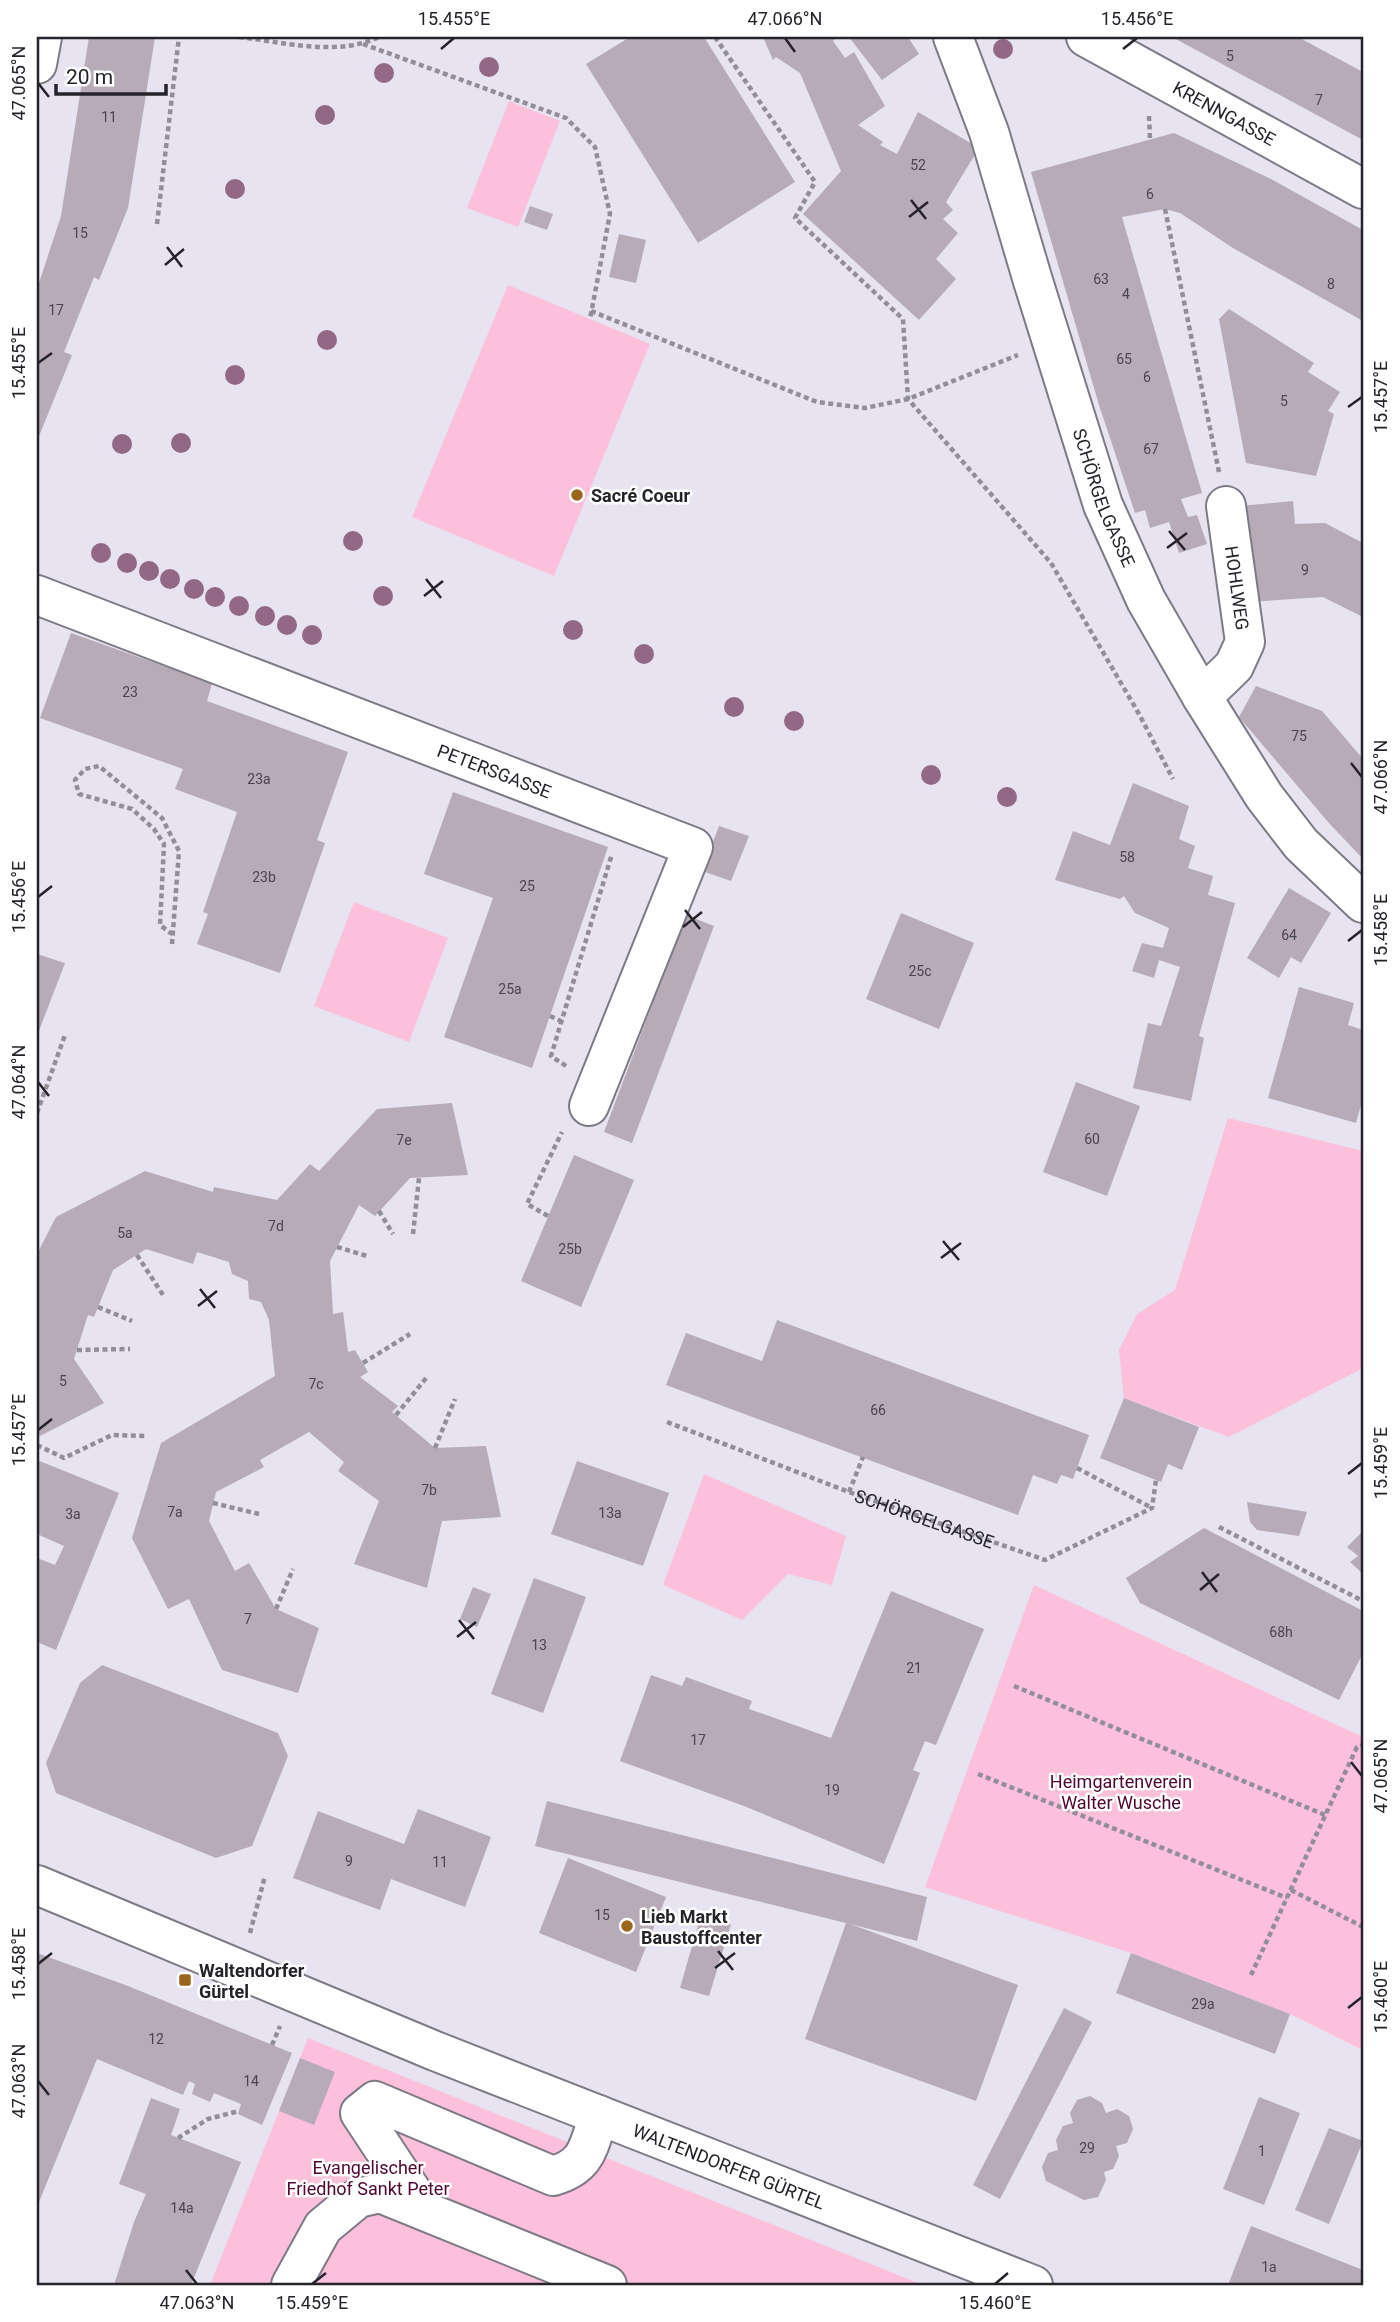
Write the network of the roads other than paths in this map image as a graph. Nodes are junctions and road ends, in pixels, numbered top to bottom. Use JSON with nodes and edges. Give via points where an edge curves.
{"nodes":[{"id":1,"x":42,"y":37,"type":"edge"},
{"id":2,"x":953,"y":37,"type":"edge"},
{"id":3,"x":1086,"y":37,"type":"edge"},
{"id":4,"x":37,"y":64,"type":"edge"},
{"id":5,"x":1363,"y":189,"type":"edge"},
{"id":6,"x":1226,"y":506,"type":"road end"},
{"id":7,"x":37,"y":595,"type":"edge"},
{"id":8,"x":1202,"y":697,"type":"junction"},
{"id":9,"x":1363,"y":903,"type":"edge"},
{"id":10,"x":593,"y":1095,"type":"road end"},
{"id":11,"x":37,"y":1885,"type":"edge"},
{"id":12,"x":599,"y":2115,"type":"junction"},
{"id":13,"x":424,"y":2210,"type":"junction"},
{"id":14,"x":291,"y":2285,"type":"edge"},
{"id":15,"x":607,"y":2285,"type":"edge"},
{"id":16,"x":1033,"y":2285,"type":"edge"}],
"edges":[{"from":1,"to":4,"type":"street"},
{"from":2,"to":8,"type":"street","name":"SCHÖRGELGASSE","via":[[989,132],[1103,505],[1146,600]]},
{"from":3,"to":5,"type":"street","name":"KRENNGASSE"},
{"from":6,"to":8,"type":"street","name":"HOHLWEG","via":[[1245,642],[1234,667]]},
{"from":7,"to":10,"type":"street","name":"PETERSGASSE","via":[[693,848]]},
{"from":8,"to":9,"type":"street","name":"SCHÖRGELGASSE","via":[[1264,796],[1301,844]]},
{"from":11,"to":12,"type":"street","name":"WALTENDORFER GÜRTEL"},
{"from":12,"to":13,"type":"street","via":[[582,2162],[552,2176],[375,2101],[360,2113]]},
{"from":12,"to":16,"type":"street","name":"WALTENDORFER GÜRTEL"},
{"from":13,"to":14,"type":"street","via":[[380,2193],[358,2198],[323,2227]]},
{"from":13,"to":15,"type":"street"}]}
